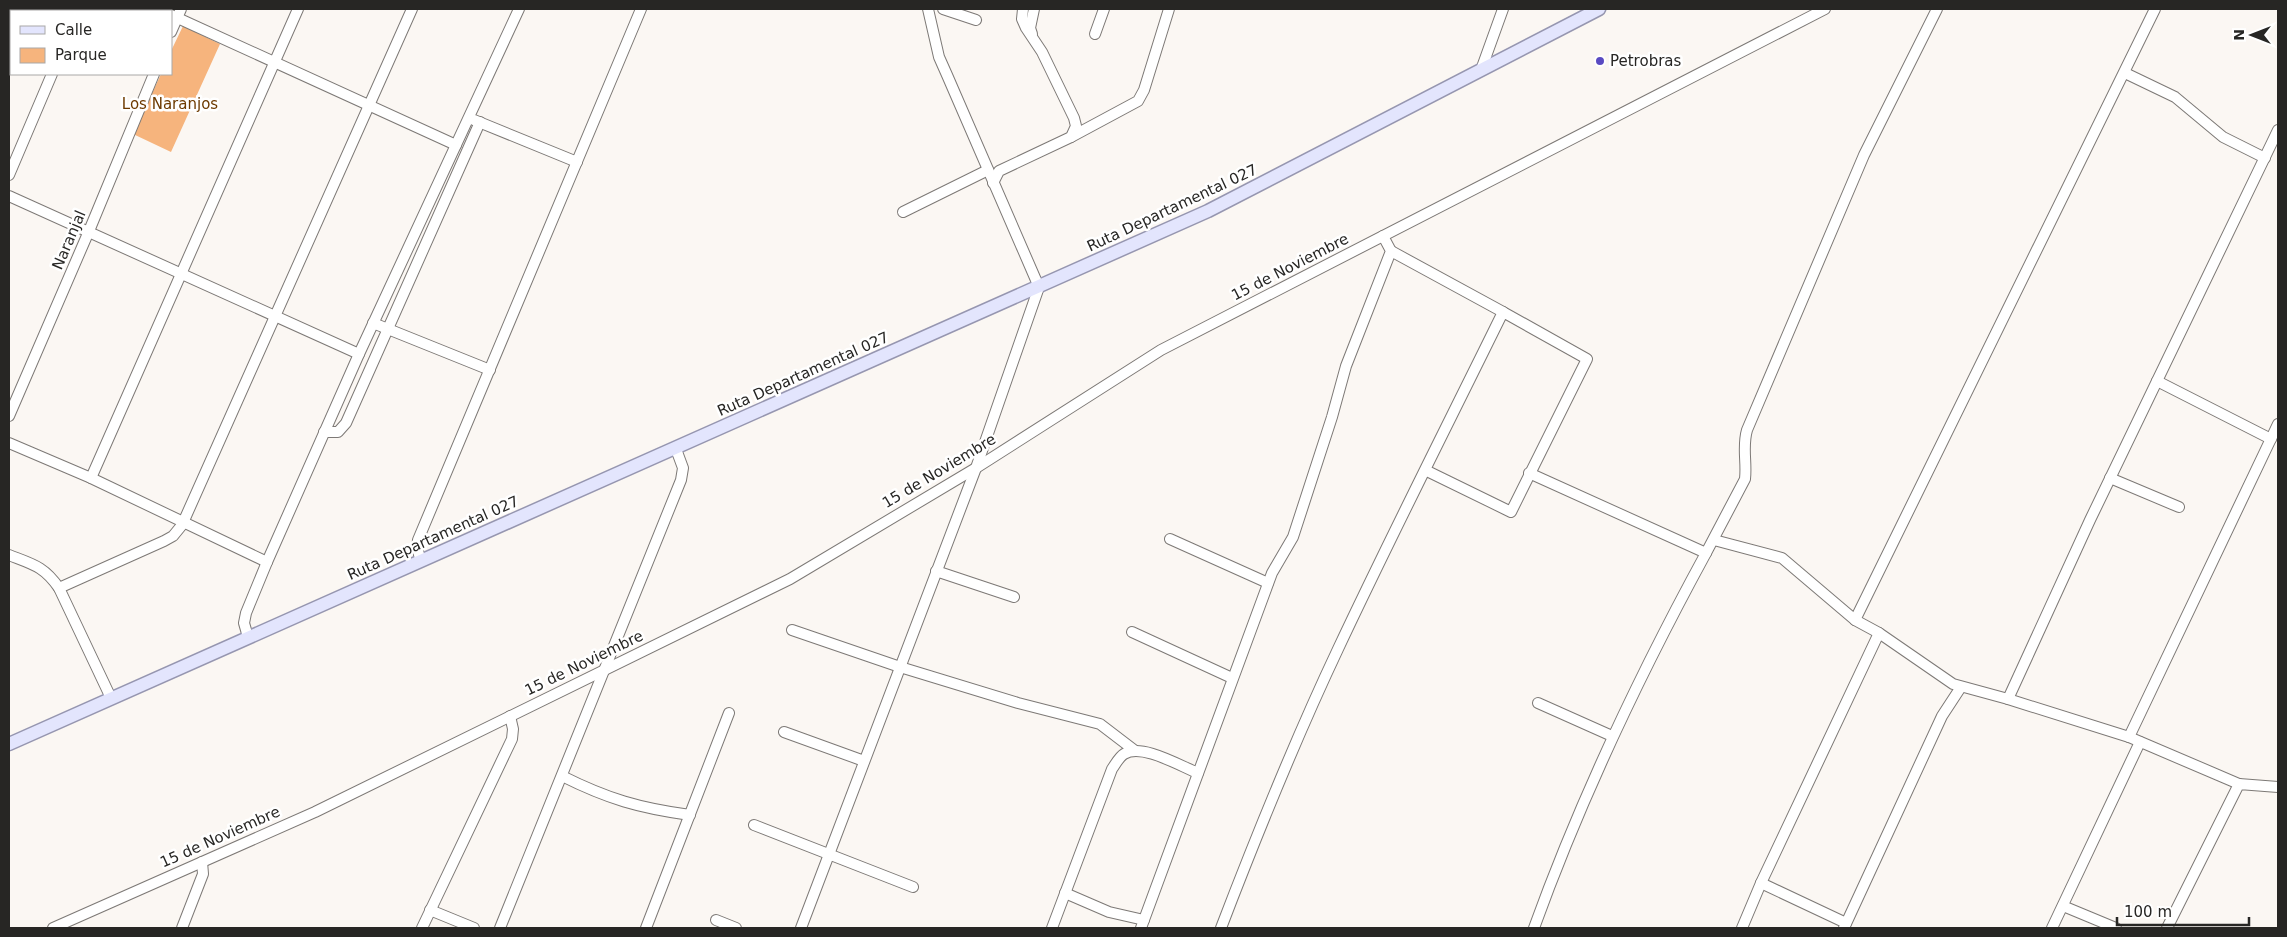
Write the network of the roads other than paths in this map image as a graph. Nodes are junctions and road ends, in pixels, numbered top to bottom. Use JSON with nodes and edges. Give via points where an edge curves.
{"nodes":[{"id":1,"x":298,"y":9,"type":"edge"},
{"id":2,"x":412,"y":9,"type":"edge"},
{"id":3,"x":519,"y":9,"type":"edge"},
{"id":4,"x":641,"y":9,"type":"edge"},
{"id":5,"x":928,"y":9,"type":"edge"},
{"id":6,"x":943,"y":9,"type":"edge"},
{"id":7,"x":1023,"y":9,"type":"edge"},
{"id":8,"x":1034,"y":9,"type":"edge"},
{"id":9,"x":1104,"y":9,"type":"edge"},
{"id":10,"x":1170,"y":9,"type":"edge"},
{"id":11,"x":1503,"y":9,"type":"edge"},
{"id":12,"x":1599,"y":9,"type":"edge"},
{"id":13,"x":1825,"y":9,"type":"edge"},
{"id":14,"x":1936,"y":9,"type":"edge"},
{"id":15,"x":2154,"y":9,"type":"edge"},
{"id":16,"x":177,"y":14,"type":"edge"},
{"id":17,"x":976,"y":20,"type":"dead end"},
{"id":18,"x":172,"y":29,"type":"edge"},
{"id":19,"x":1095,"y":34,"type":"dead end"},
{"id":20,"x":1033,"y":38,"type":"junction"},
{"id":21,"x":274,"y":62,"type":"junction"},
{"id":22,"x":1480,"y":70,"type":"junction"},
{"id":23,"x":2125,"y":73,"type":"junction"},
{"id":24,"x":52,"y":75,"type":"edge"},
{"id":25,"x":154,"y":75,"type":"edge"},
{"id":26,"x":369,"y":106,"type":"junction"},
{"id":27,"x":468,"y":117,"type":"junction"},
{"id":28,"x":480,"y":122,"type":"junction"},
{"id":29,"x":2278,"y":130,"type":"edge"},
{"id":30,"x":1071,"y":137,"type":"junction"},
{"id":31,"x":456,"y":145,"type":"junction"},
{"id":32,"x":2265,"y":158,"type":"junction"},
{"id":33,"x":577,"y":162,"type":"junction"},
{"id":34,"x":988,"y":170,"type":"junction"},
{"id":35,"x":9,"y":175,"type":"edge"},
{"id":36,"x":993,"y":183,"type":"junction"},
{"id":37,"x":9,"y":196,"type":"edge"},
{"id":38,"x":903,"y":212,"type":"dead end"},
{"id":39,"x":90,"y":230,"type":"junction"},
{"id":40,"x":1383,"y":236,"type":"junction"},
{"id":41,"x":1391,"y":251,"type":"junction"},
{"id":42,"x":182,"y":273,"type":"junction"},
{"id":43,"x":1039,"y":287,"type":"junction"},
{"id":44,"x":1503,"y":312,"type":"junction"},
{"id":45,"x":275,"y":317,"type":"junction"},
{"id":46,"x":373,"y":323,"type":"junction"},
{"id":47,"x":388,"y":329,"type":"junction"},
{"id":48,"x":358,"y":354,"type":"junction"},
{"id":49,"x":490,"y":370,"type":"junction"},
{"id":50,"x":2157,"y":382,"type":"junction"},
{"id":51,"x":9,"y":416,"type":"edge"},
{"id":52,"x":2278,"y":424,"type":"edge"},
{"id":53,"x":324,"y":432,"type":"junction"},
{"id":54,"x":2271,"y":438,"type":"junction"},
{"id":55,"x":9,"y":443,"type":"edge"},
{"id":56,"x":676,"y":449,"type":"junction"},
{"id":57,"x":976,"y":468,"type":"junction"},
{"id":58,"x":1425,"y":470,"type":"junction"},
{"id":59,"x":1529,"y":473,"type":"junction"},
{"id":60,"x":91,"y":478,"type":"junction"},
{"id":61,"x":2110,"y":478,"type":"junction"},
{"id":62,"x":2179,"y":506,"type":"dead end"},
{"id":63,"x":184,"y":522,"type":"junction"},
{"id":64,"x":1170,"y":539,"type":"dead end"},
{"id":65,"x":1714,"y":540,"type":"junction"},
{"id":66,"x":1706,"y":553,"type":"junction"},
{"id":67,"x":9,"y":555,"type":"edge"},
{"id":68,"x":421,"y":560,"type":"junction"},
{"id":69,"x":267,"y":562,"type":"junction"},
{"id":70,"x":936,"y":571,"type":"junction"},
{"id":71,"x":1268,"y":583,"type":"junction"},
{"id":72,"x":58,"y":588,"type":"junction"},
{"id":73,"x":1014,"y":596,"type":"dead end"},
{"id":74,"x":1855,"y":620,"type":"junction"},
{"id":75,"x":792,"y":630,"type":"dead end"},
{"id":76,"x":1132,"y":632,"type":"dead end"},
{"id":77,"x":1879,"y":633,"type":"junction"},
{"id":78,"x":248,"y":638,"type":"junction"},
{"id":79,"x":900,"y":667,"type":"junction"},
{"id":80,"x":606,"y":669,"type":"junction"},
{"id":81,"x":1232,"y":678,"type":"junction"},
{"id":82,"x":1961,"y":687,"type":"junction"},
{"id":83,"x":111,"y":698,"type":"junction"},
{"id":84,"x":2008,"y":698,"type":"junction"},
{"id":85,"x":1538,"y":704,"type":"dead end"},
{"id":86,"x":729,"y":713,"type":"dead end"},
{"id":87,"x":510,"y":716,"type":"junction"},
{"id":88,"x":784,"y":732,"type":"dead end"},
{"id":89,"x":1612,"y":736,"type":"junction"},
{"id":90,"x":2129,"y":737,"type":"junction"},
{"id":91,"x":2140,"y":742,"type":"junction"},
{"id":92,"x":9,"y":744,"type":"edge"},
{"id":93,"x":1134,"y":750,"type":"junction"},
{"id":94,"x":864,"y":761,"type":"junction"},
{"id":95,"x":1198,"y":774,"type":"junction"},
{"id":96,"x":562,"y":776,"type":"junction"},
{"id":97,"x":2239,"y":784,"type":"junction"},
{"id":98,"x":2278,"y":788,"type":"edge"},
{"id":99,"x":690,"y":815,"type":"junction"},
{"id":100,"x":754,"y":825,"type":"dead end"},
{"id":101,"x":829,"y":854,"type":"junction"},
{"id":102,"x":202,"y":862,"type":"junction"},
{"id":103,"x":1761,"y":883,"type":"junction"},
{"id":104,"x":913,"y":887,"type":"dead end"},
{"id":105,"x":1065,"y":893,"type":"junction"},
{"id":106,"x":2063,"y":906,"type":"junction"},
{"id":107,"x":430,"y":910,"type":"junction"},
{"id":108,"x":716,"y":920,"type":"dead end"},
{"id":109,"x":1142,"y":924,"type":"edge"},
{"id":110,"x":1845,"y":926,"type":"edge"},
{"id":111,"x":53,"y":928,"type":"edge"},
{"id":112,"x":182,"y":928,"type":"edge"},
{"id":113,"x":422,"y":928,"type":"edge"},
{"id":114,"x":474,"y":928,"type":"edge"},
{"id":115,"x":500,"y":928,"type":"edge"},
{"id":116,"x":646,"y":928,"type":"edge"},
{"id":117,"x":736,"y":928,"type":"edge"},
{"id":118,"x":801,"y":928,"type":"edge"},
{"id":119,"x":1052,"y":928,"type":"edge"},
{"id":120,"x":1221,"y":928,"type":"edge"},
{"id":121,"x":1534,"y":928,"type":"edge"},
{"id":122,"x":1742,"y":928,"type":"edge"},
{"id":123,"x":2052,"y":928,"type":"edge"},
{"id":124,"x":2116,"y":928,"type":"edge"},
{"id":125,"x":2167,"y":928,"type":"edge"}],
"edges":[{"from":1,"to":21,"type":"street"},
{"from":2,"to":26,"type":"street"},
{"from":3,"to":27,"type":"street"},
{"from":4,"to":33,"type":"street"},
{"from":5,"to":34,"type":"street","via":[[939,57]]},
{"from":6,"to":17,"type":"street"},
{"from":7,"to":20,"type":"street","via":[[1022,19]]},
{"from":8,"to":20,"type":"street","via":[[1030,28]]},
{"from":9,"to":19,"type":"street"},
{"from":10,"to":30,"type":"street","via":[[1138,101]]},
{"from":11,"to":22,"type":"street"},
{"from":12,"to":22,"type":"main road","name":"Ruta Departamental 027"},
{"from":13,"to":40,"type":"street","name":"15 de Noviembre"},
{"from":14,"to":65,"type":"street","via":[[1864,156],[1748,430],[1744,441],[1745,479]]},
{"from":15,"to":23,"type":"street"},
{"from":16,"to":18,"type":"street"},
{"from":16,"to":21,"type":"street"},
{"from":20,"to":30,"type":"street","via":[[1074,118],[1076,126]]},
{"from":21,"to":26,"type":"street"},
{"from":21,"to":42,"type":"street"},
{"from":22,"to":43,"type":"main road","name":"Ruta Departamental 027","via":[[1208,211]]},
{"from":23,"to":32,"type":"street","via":[[2175,97],[2223,136]]},
{"from":23,"to":74,"type":"street"},
{"from":24,"to":35,"type":"street"},
{"from":25,"to":39,"type":"street","name":"Naranjal"},
{"from":26,"to":31,"type":"street"},
{"from":26,"to":45,"type":"street"},
{"from":27,"to":28,"type":"street"},
{"from":27,"to":31,"type":"street"},
{"from":28,"to":33,"type":"street"},
{"from":28,"to":47,"type":"street"},
{"from":29,"to":32,"type":"street"},
{"from":30,"to":36,"type":"street","via":[[999,172]]},
{"from":31,"to":46,"type":"street"},
{"from":32,"to":50,"type":"street"},
{"from":33,"to":49,"type":"street"},
{"from":34,"to":36,"type":"street"},
{"from":34,"to":38,"type":"street"},
{"from":36,"to":43,"type":"street"},
{"from":37,"to":39,"type":"street"},
{"from":39,"to":42,"type":"street"},
{"from":39,"to":51,"type":"street","name":"Naranjal"},
{"from":40,"to":41,"type":"street"},
{"from":40,"to":57,"type":"street","name":"15 de Noviembre","via":[[1161,350]]},
{"from":41,"to":44,"type":"street"},
{"from":41,"to":71,"type":"street","via":[[1346,366],[1293,537]]},
{"from":42,"to":45,"type":"street"},
{"from":42,"to":60,"type":"street"},
{"from":43,"to":56,"type":"main road","name":"Ruta Departamental 027"},
{"from":43,"to":57,"type":"street"},
{"from":44,"to":58,"type":"street"},
{"from":44,"to":59,"type":"street","via":[[1586,359]]},
{"from":45,"to":48,"type":"street"},
{"from":45,"to":63,"type":"street"},
{"from":46,"to":47,"type":"street"},
{"from":46,"to":48,"type":"street"},
{"from":47,"to":49,"type":"street"},
{"from":47,"to":53,"type":"street","via":[[346,424],[338,432]]},
{"from":48,"to":53,"type":"street"},
{"from":49,"to":68,"type":"street","via":[[418,540]]},
{"from":50,"to":54,"type":"street"},
{"from":50,"to":61,"type":"street"},
{"from":52,"to":54,"type":"street"},
{"from":53,"to":69,"type":"street"},
{"from":54,"to":90,"type":"street"},
{"from":55,"to":60,"type":"street"},
{"from":56,"to":68,"type":"main road","name":"Ruta Departamental 027"},
{"from":56,"to":80,"type":"street","via":[[683,468],[681,480]]},
{"from":57,"to":70,"type":"street"},
{"from":57,"to":80,"type":"street","name":"15 de Noviembre","via":[[790,579]]},
{"from":58,"to":59,"type":"street","via":[[1511,512]]},
{"from":58,"to":120,"type":"street","via":[[1337,650]]},
{"from":59,"to":66,"type":"street"},
{"from":60,"to":63,"type":"street"},
{"from":61,"to":62,"type":"street"},
{"from":61,"to":84,"type":"street"},
{"from":63,"to":69,"type":"street"},
{"from":63,"to":72,"type":"street","via":[[173,536],[164,541]]},
{"from":64,"to":71,"type":"street"},
{"from":65,"to":66,"type":"street"},
{"from":65,"to":74,"type":"street","via":[[1782,558]]},
{"from":66,"to":89,"type":"street"},
{"from":67,"to":72,"type":"street","via":[[42,568]]},
{"from":68,"to":78,"type":"main road","name":"Ruta Departamental 027"},
{"from":69,"to":78,"type":"street","via":[[246,613],[244,622]]},
{"from":70,"to":73,"type":"street"},
{"from":70,"to":79,"type":"street"},
{"from":71,"to":81,"type":"street"},
{"from":72,"to":83,"type":"street"},
{"from":74,"to":77,"type":"street"},
{"from":75,"to":79,"type":"street"},
{"from":76,"to":81,"type":"street"},
{"from":77,"to":82,"type":"street"},
{"from":77,"to":103,"type":"street"},
{"from":78,"to":83,"type":"main road","name":"Ruta Departamental 027"},
{"from":79,"to":93,"type":"street","via":[[1100,724]]},
{"from":79,"to":94,"type":"street"},
{"from":80,"to":87,"type":"street","name":"15 de Noviembre"},
{"from":80,"to":96,"type":"street"},
{"from":81,"to":95,"type":"street"},
{"from":82,"to":84,"type":"street"},
{"from":82,"to":110,"type":"street","via":[[1942,716]]},
{"from":83,"to":92,"type":"main road","name":"Ruta Departamental 027"},
{"from":84,"to":90,"type":"street"},
{"from":85,"to":89,"type":"street"},
{"from":86,"to":99,"type":"street"},
{"from":87,"to":102,"type":"street","name":"15 de Noviembre","via":[[315,812]]},
{"from":87,"to":107,"type":"street","via":[[512,740]]},
{"from":88,"to":94,"type":"street"},
{"from":89,"to":121,"type":"street"},
{"from":90,"to":91,"type":"street"},
{"from":91,"to":97,"type":"street"},
{"from":91,"to":106,"type":"street"},
{"from":93,"to":95,"type":"street","via":[[1148,752]]},
{"from":93,"to":105,"type":"street","via":[[1122,755],[1112,770]]},
{"from":94,"to":101,"type":"street"},
{"from":95,"to":109,"type":"street"},
{"from":96,"to":99,"type":"street","via":[[619,802]]},
{"from":96,"to":115,"type":"street"},
{"from":97,"to":98,"type":"street"},
{"from":97,"to":125,"type":"street"},
{"from":99,"to":116,"type":"street"},
{"from":100,"to":101,"type":"street"},
{"from":101,"to":104,"type":"street"},
{"from":101,"to":118,"type":"street"},
{"from":102,"to":111,"type":"street","name":"15 de Noviembre"},
{"from":102,"to":112,"type":"street","via":[[202,874]]},
{"from":103,"to":110,"type":"street"},
{"from":103,"to":122,"type":"street"},
{"from":105,"to":109,"type":"street"},
{"from":105,"to":119,"type":"street"},
{"from":106,"to":123,"type":"street"},
{"from":106,"to":124,"type":"street"},
{"from":107,"to":113,"type":"street"},
{"from":107,"to":114,"type":"street"},
{"from":108,"to":117,"type":"street"}]}
